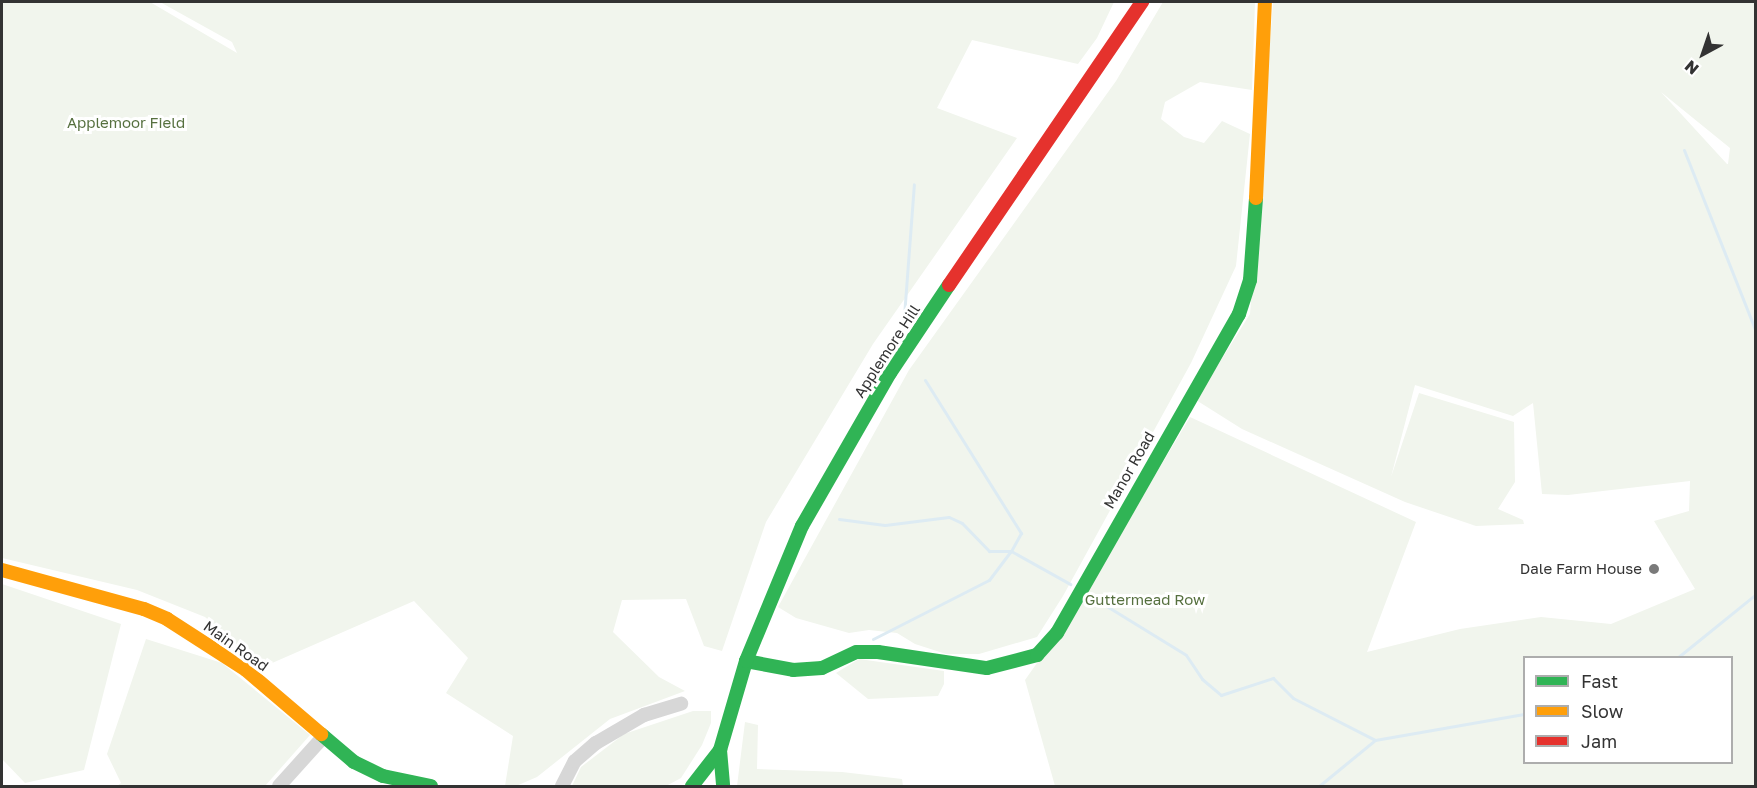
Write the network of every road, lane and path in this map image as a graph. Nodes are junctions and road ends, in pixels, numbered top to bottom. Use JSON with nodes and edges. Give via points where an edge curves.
{"nodes":[{"id":1,"x":1142,"y":2,"type":"edge"},
{"id":2,"x":1265,"y":2,"type":"edge"},
{"id":3,"x":2,"y":570,"type":"edge"},
{"id":4,"x":746,"y":661,"type":"junction"},
{"id":5,"x":681,"y":704,"type":"dead end"},
{"id":6,"x":324,"y":736,"type":"junction"},
{"id":7,"x":720,"y":750,"type":"junction"},
{"id":8,"x":279,"y":786,"type":"edge"},
{"id":9,"x":431,"y":786,"type":"edge"},
{"id":10,"x":562,"y":786,"type":"edge"},
{"id":11,"x":692,"y":786,"type":"edge"},
{"id":12,"x":723,"y":786,"type":"edge"}],
"edges":[{"from":1,"to":4,"type":"street","name":"Applemore Hill","via":[[890,373],[802,526]]},
{"from":2,"to":4,"type":"street","name":"Manor Road","via":[[1255,230],[1250,280],[1239,314],[1057,633],[1037,655],[987,668],[878,652],[857,652],[822,668],[793,670]]},
{"from":3,"to":6,"type":"street","name":"Main Road","via":[[144,609],[167,619],[246,670]]},
{"from":4,"to":7,"type":"street","name":"Applemore Hill"},
{"from":5,"to":10,"type":"street","via":[[644,715],[596,743],[575,761]]},
{"from":6,"to":8,"type":"street"},
{"from":6,"to":9,"type":"street","name":"Main Road","via":[[354,762],[383,776]]},
{"from":7,"to":11,"type":"street","name":"Applemore Hill"},
{"from":7,"to":12,"type":"street","name":"Applemore Hill"}]}
